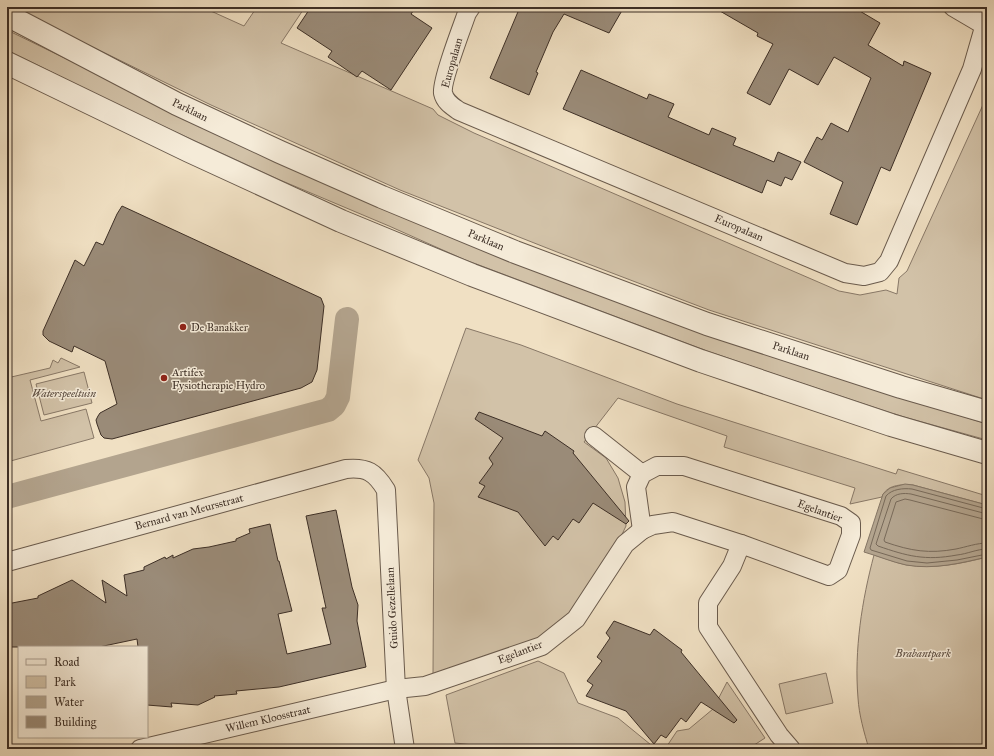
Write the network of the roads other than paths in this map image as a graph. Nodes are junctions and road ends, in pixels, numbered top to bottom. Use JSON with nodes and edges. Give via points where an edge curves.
{"nodes":[{"id":1,"x":953,"y":7,"type":"edge"},
{"id":2,"x":466,"y":9,"type":"edge"},
{"id":3,"x":7,"y":16,"type":"edge"},
{"id":4,"x":986,"y":23,"type":"edge"},
{"id":5,"x":7,"y":63,"type":"edge"},
{"id":6,"x":987,"y":412,"type":"edge"},
{"id":7,"x":594,"y":436,"type":"dead end"},
{"id":8,"x":987,"y":453,"type":"edge"},
{"id":9,"x":371,"y":472,"type":"joint"},
{"id":10,"x":642,"y":474,"type":"junction"},
{"id":11,"x":642,"y":530,"type":"junction"},
{"id":12,"x":741,"y":544,"type":"junction"},
{"id":13,"x":7,"y":562,"type":"edge"},
{"id":14,"x":396,"y":689,"type":"junction"},
{"id":15,"x":163,"y":747,"type":"edge"},
{"id":16,"x":140,"y":749,"type":"edge"},
{"id":17,"x":405,"y":749,"type":"edge"},
{"id":18,"x":791,"y":749,"type":"edge"}],
"edges":[{"from":1,"to":4,"type":"street"},
{"from":2,"to":4,"type":"street","name":"Europalaan","via":[[443,86],[446,99],[452,106],[845,273],[864,276],[880,272],[889,262],[972,69]]},
{"from":3,"to":6,"type":"street","name":"Parklaan","via":[[177,104],[260,143],[516,252],[707,324]]},
{"from":5,"to":8,"type":"street","via":[[182,148],[334,217],[472,275],[701,361],[891,425]]},
{"from":7,"to":10,"type":"street"},
{"from":9,"to":13,"type":"street","name":"Bernard van Meursstraat","via":[[358,468],[346,469]]},
{"from":9,"to":14,"type":"street","name":"Guido Gezellelaan","via":[[386,490]]},
{"from":10,"to":11,"type":"street","via":[[636,487]]},
{"from":10,"to":12,"type":"street","name":"Egelantier","via":[[657,466],[684,466],[841,516],[851,523],[852,535],[838,570],[829,576]]},
{"from":11,"to":12,"type":"street","name":"Egelantier","via":[[653,525],[673,522]]},
{"from":11,"to":14,"type":"street","name":"Egelantier","via":[[625,544],[576,619],[542,646],[425,686]]},
{"from":12,"to":18,"type":"street","via":[[732,566],[708,603],[708,627],[779,735]]},
{"from":14,"to":15,"type":"street","name":"Willem Kloosstraat"},
{"from":14,"to":17,"type":"street","name":"Guido Gezellelaan"},
{"from":15,"to":16,"type":"street","name":"Willem Kloosstraat"}]}
